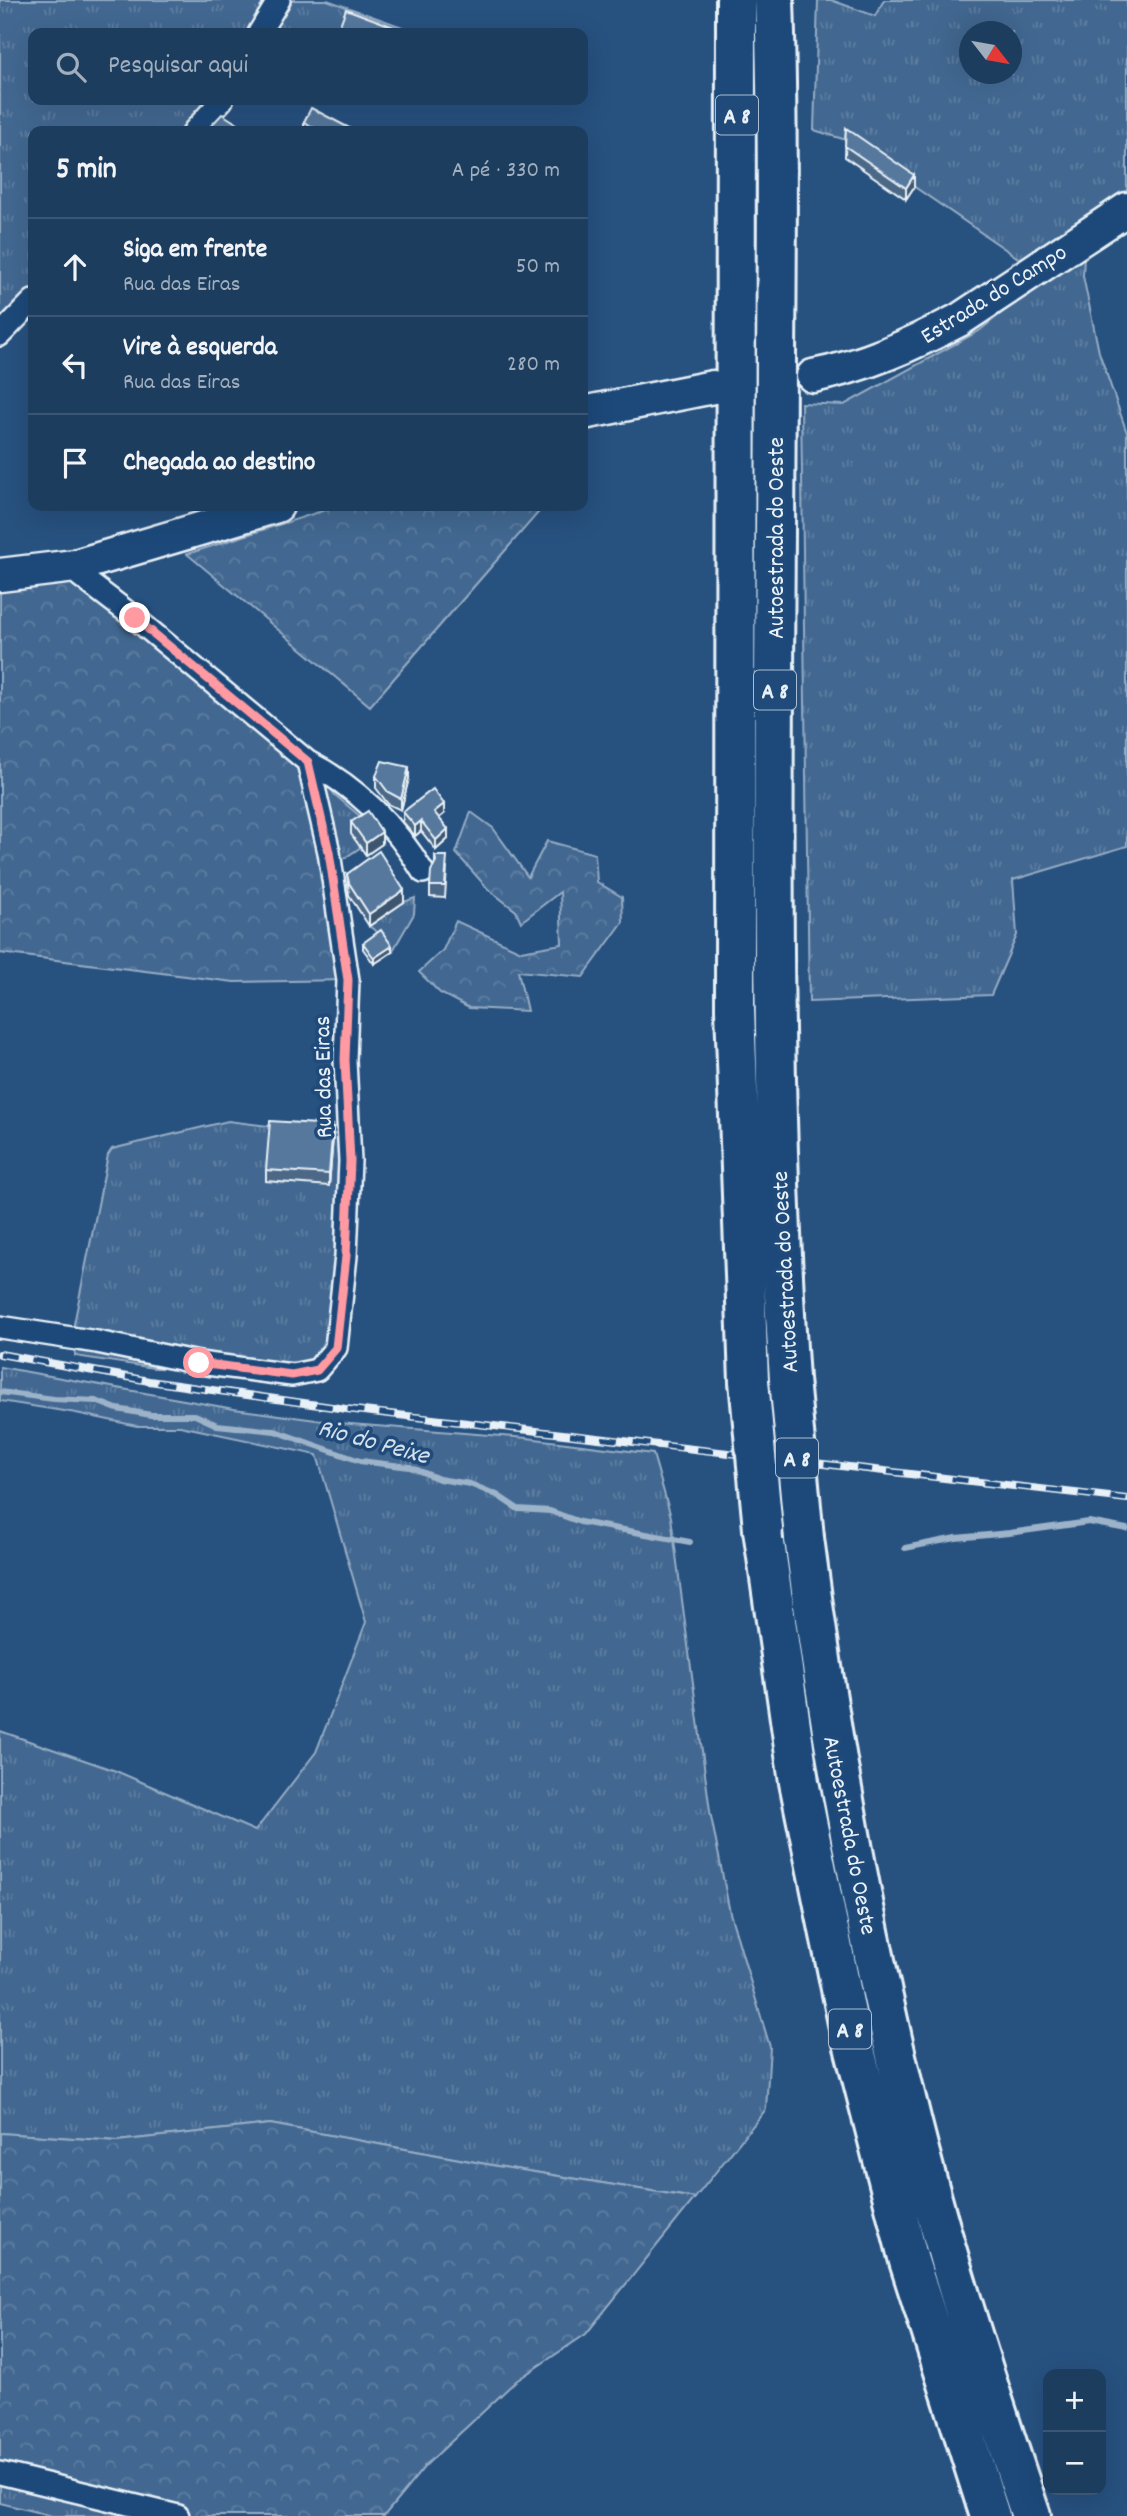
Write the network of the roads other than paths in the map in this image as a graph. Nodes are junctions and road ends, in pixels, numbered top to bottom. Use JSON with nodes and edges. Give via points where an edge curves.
{"nodes":[{"id":1,"x":279,"y":0,"type":"edge"},
{"id":2,"x":736,"y":0,"type":"edge"},
{"id":3,"x":774,"y":0,"type":"edge"},
{"id":4,"x":262,"y":28,"type":"edge"},
{"id":5,"x":217,"y":105,"type":"edge"},
{"id":6,"x":199,"y":126,"type":"edge"},
{"id":7,"x":1127,"y":209,"type":"edge"},
{"id":8,"x":28,"y":306,"type":"edge"},
{"id":9,"x":0,"y":335,"type":"edge"},
{"id":10,"x":813,"y":376,"type":"dead end"},
{"id":11,"x":713,"y":387,"type":"dead end"},
{"id":12,"x":588,"y":412,"type":"edge"},
{"id":13,"x":260,"y":511,"type":"edge"},
{"id":14,"x":75,"y":566,"type":"junction"},
{"id":15,"x":0,"y":575,"type":"edge"},
{"id":16,"x":308,"y":762,"type":"junction"},
{"id":17,"x":423,"y":872,"type":"dead end"},
{"id":18,"x":0,"y":1327,"type":"edge"},
{"id":19,"x":0,"y":2473,"type":"edge"},
{"id":20,"x":178,"y":2516,"type":"edge"},
{"id":21,"x":990,"y":2516,"type":"edge"},
{"id":22,"x":1031,"y":2516,"type":"edge"}],
"edges":[{"from":1,"to":4,"type":"street"},
{"from":2,"to":21,"type":"highway","name":"Autoestrada do Oeste","number":"A 8","bridge":true,"via":[[735,1009],[749,1381],[763,1529],[799,1782],[848,2022],[909,2260]]},
{"from":3,"to":22,"type":"highway","name":"Autoestrada do Oeste","number":"A 8","bridge":true,"via":[[774,947],[781,1261],[804,1538],[834,1749],[899,2071],[964,2309]]},
{"from":5,"to":6,"type":"street"},
{"from":7,"to":10,"type":"street","name":"Estrada do Campo","via":[[959,320],[852,367]]},
{"from":8,"to":9,"type":"street"},
{"from":11,"to":12,"type":"street"},
{"from":13,"to":14,"type":"street"},
{"from":14,"to":15,"type":"street"},
{"from":14,"to":16,"type":"street","via":[[80,576]]},
{"from":16,"to":17,"type":"street","via":[[333,775],[376,811],[410,849]]},
{"from":16,"to":18,"type":"street","name":"Rua das Eiras","via":[[329,852],[348,980],[345,1060],[350,1161],[336,1348],[317,1370],[292,1375]]},
{"from":19,"to":20,"type":"street"}]}
